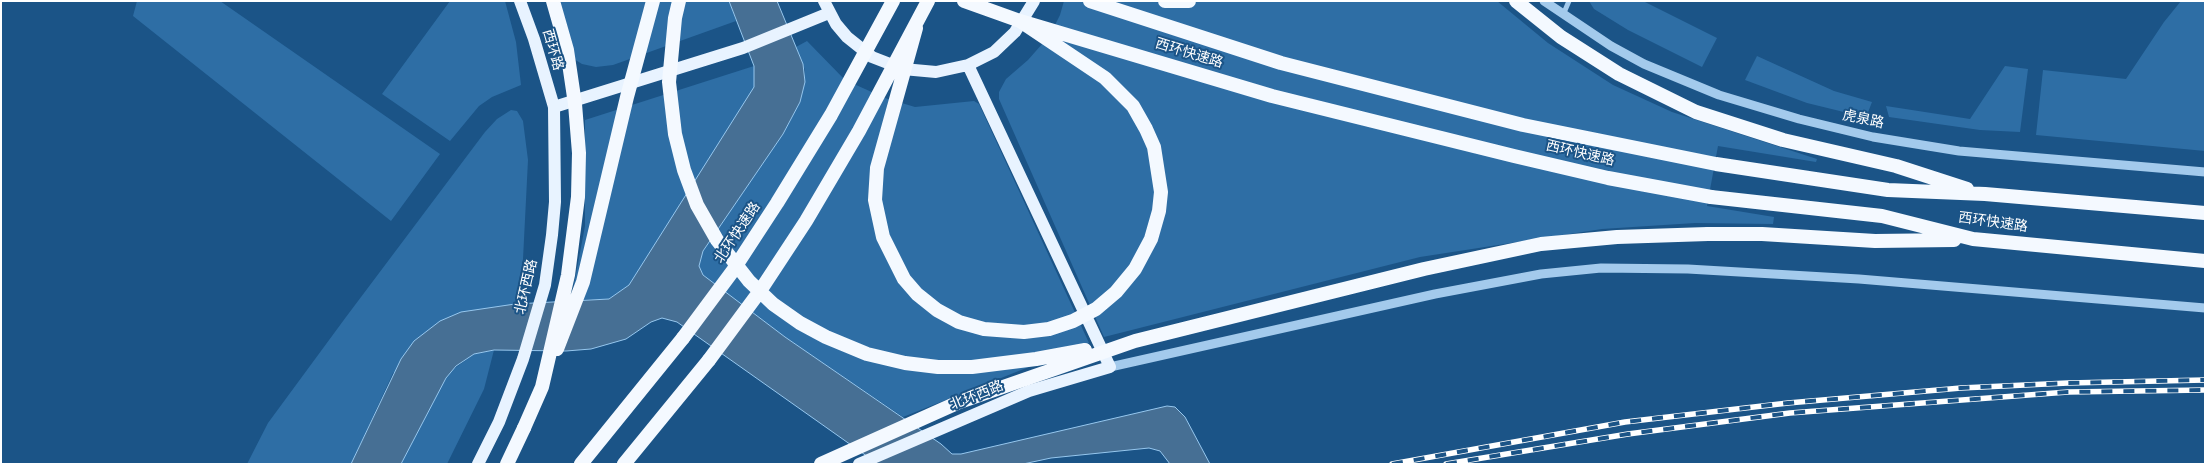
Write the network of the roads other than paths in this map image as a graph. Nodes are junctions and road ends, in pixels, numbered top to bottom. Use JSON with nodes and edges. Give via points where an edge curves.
{"nodes":[{"id":1,"x":520,"y":1,"type":"edge"},
{"id":2,"x":553,"y":1,"type":"edge"},
{"id":3,"x":654,"y":1,"type":"edge"},
{"id":4,"x":679,"y":1,"type":"edge"},
{"id":5,"x":893,"y":1,"type":"edge"},
{"id":6,"x":928,"y":1,"type":"edge"},
{"id":7,"x":964,"y":1,"type":"edge"},
{"id":8,"x":1034,"y":1,"type":"edge"},
{"id":9,"x":1090,"y":1,"type":"edge"},
{"id":10,"x":1165,"y":1,"type":"edge"},
{"id":11,"x":1189,"y":1,"type":"edge"},
{"id":12,"x":1516,"y":1,"type":"edge"},
{"id":13,"x":1544,"y":1,"type":"edge"},
{"id":14,"x":1569,"y":1,"type":"edge"},
{"id":15,"x":827,"y":7,"type":"edge"},
{"id":16,"x":1563,"y":15,"type":"junction"},
{"id":17,"x":1020,"y":21,"type":"junction"},
{"id":18,"x":916,"y":28,"type":"junction"},
{"id":19,"x":968,"y":65,"type":"junction"},
{"id":20,"x":554,"y":107,"type":"junction"},
{"id":21,"x":2205,"y":172,"type":"edge"},
{"id":22,"x":1984,"y":194,"type":"junction"},
{"id":23,"x":2205,"y":213,"type":"edge"},
{"id":24,"x":1973,"y":240,"type":"junction"},
{"id":25,"x":2205,"y":261,"type":"edge"},
{"id":26,"x":2205,"y":308,"type":"edge"},
{"id":27,"x":1134,"y":341,"type":"junction"},
{"id":28,"x":1110,"y":367,"type":"junction"},
{"id":29,"x":542,"y":387,"type":"junction"},
{"id":30,"x":860,"y":463,"type":"edge"},
{"id":31,"x":478,"y":464,"type":"edge"},
{"id":32,"x":507,"y":464,"type":"edge"},
{"id":33,"x":581,"y":464,"type":"edge"},
{"id":34,"x":624,"y":464,"type":"edge"},
{"id":35,"x":821,"y":464,"type":"edge"}],
"edges":[{"from":1,"to":20,"type":"main road","name":"西环路"},
{"from":2,"to":29,"type":"highway","bridge":true,"via":[[565,43],[574,95],[579,153],[578,196],[568,275]]},
{"from":3,"to":29,"type":"highway","bridge":true,"via":[[627,97],[583,282]]},
{"from":4,"to":27,"type":"highway","bridge":true,"via":[[669,82],[675,134],[690,189],[707,224],[731,259],[749,281],[783,312],[826,338],[848,347],[884,358],[938,367],[972,367],[1036,359]]},
{"from":5,"to":33,"type":"highway","name":"北环快速路","bridge":true,"via":[[831,115],[732,272]]},
{"from":6,"to":18,"type":"highway","bridge":true},
{"from":7,"to":17,"type":"highway","name":"西环快速路","bridge":true},
{"from":8,"to":19,"type":"main road","via":[[1024,20],[1005,42],[994,52]]},
{"from":9,"to":22,"type":"highway","name":"西环快速路","via":[[1281,63],[1523,125],[1716,164],[1888,190]]},
{"from":10,"to":11,"type":"highway"},
{"from":12,"to":22,"type":"highway","via":[[1561,37],[1664,98],[1783,140],[1896,166]]},
{"from":13,"to":16,"type":"street","name":"虎泉路"},
{"from":14,"to":16,"type":"street"},
{"from":15,"to":19,"type":"main road","via":[[847,37],[887,64],[928,72]]},
{"from":15,"to":20,"type":"main road","via":[[796,27],[743,48]]},
{"from":16,"to":21,"type":"street","name":"虎泉路","via":[[1611,46],[1682,82],[1798,119],[1873,137],[1960,151]]},
{"from":17,"to":18,"type":"highway","bridge":true,"via":[[1105,78],[1129,102],[1154,147],[1161,192],[1151,239],[1135,269],[1116,292],[1096,309],[1073,321],[1049,329],[1024,332],[984,329],[959,322],[937,310],[904,279],[883,237],[876,200],[877,168]]},
{"from":17,"to":24,"type":"highway","name":"西环快速路","bridge":true,"via":[[1272,96],[1608,178],[1711,197],[1882,216]]},
{"from":18,"to":34,"type":"highway","bridge":true,"via":[[806,221],[760,291],[709,360]]},
{"from":19,"to":28,"type":"main road"},
{"from":20,"to":31,"type":"main road","name":"北环西路","via":[[555,202],[545,285],[523,359],[499,422]]},
{"from":22,"to":23,"type":"highway","name":"西环快速路"},
{"from":24,"to":25,"type":"highway","name":"西环快速路"},
{"from":24,"to":27,"type":"highway","bridge":true,"via":[[1875,241],[1708,234],[1541,244],[1424,269]]},
{"from":26,"to":28,"type":"street","via":[[1859,279],[1688,269],[1601,268],[1542,274],[1436,294]]},
{"from":27,"to":35,"type":"highway","bridge":true,"via":[[957,403]]},
{"from":28,"to":30,"type":"main road","name":"北环西路","via":[[1029,391]]},
{"from":29,"to":32,"type":"highway","bridge":true}]}
